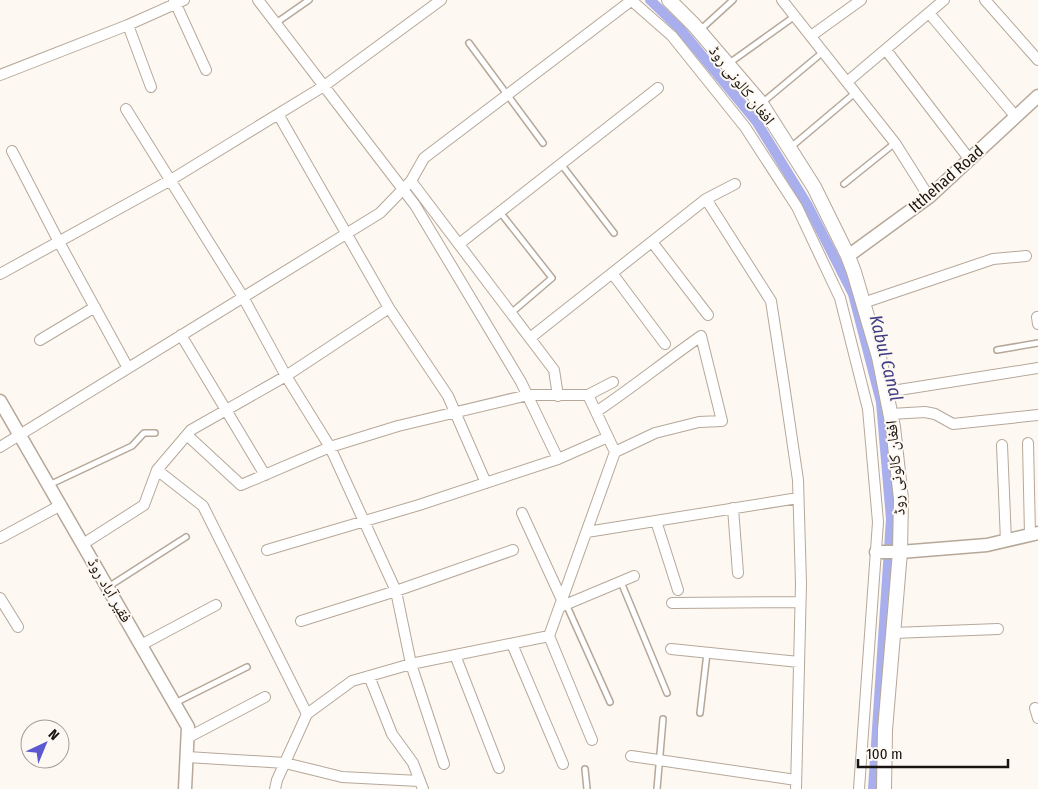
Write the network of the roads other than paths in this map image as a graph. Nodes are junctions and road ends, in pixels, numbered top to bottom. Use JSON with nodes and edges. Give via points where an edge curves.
{"nodes":[{"id":1,"x":258,"y":0,"type":"edge"},
{"id":2,"x":308,"y":0,"type":"edge"},
{"id":3,"x":441,"y":0,"type":"edge"},
{"id":4,"x":631,"y":0,"type":"edge"},
{"id":5,"x":669,"y":0,"type":"edge"},
{"id":6,"x":733,"y":0,"type":"edge"},
{"id":7,"x":782,"y":0,"type":"edge"},
{"id":8,"x":861,"y":0,"type":"edge"},
{"id":9,"x":944,"y":0,"type":"edge"},
{"id":10,"x":985,"y":0,"type":"edge"},
{"id":11,"x":178,"y":1,"type":"edge"},
{"id":12,"x":929,"y":13,"type":"junction"},
{"id":13,"x":794,"y":16,"type":"junction"},
{"id":14,"x":276,"y":23,"type":"junction"},
{"id":15,"x":128,"y":25,"type":"junction"},
{"id":16,"x":699,"y":31,"type":"junction"},
{"id":17,"x":810,"y":36,"type":"junction"},
{"id":18,"x":469,"y":43,"type":"dead end"},
{"id":19,"x":886,"y":50,"type":"junction"},
{"id":20,"x":823,"y":52,"type":"junction"},
{"id":21,"x":1038,"y":60,"type":"edge"},
{"id":22,"x":728,"y":64,"type":"junction"},
{"id":23,"x":206,"y":70,"type":"dead end"},
{"id":24,"x":0,"y":75,"type":"edge"},
{"id":25,"x":847,"y":82,"type":"junction"},
{"id":26,"x":324,"y":86,"type":"junction"},
{"id":27,"x":151,"y":87,"type":"dead end"},
{"id":28,"x":658,"y":88,"type":"dead end"},
{"id":29,"x":856,"y":93,"type":"junction"},
{"id":30,"x":507,"y":95,"type":"junction"},
{"id":31,"x":1038,"y":96,"type":"edge"},
{"id":32,"x":762,"y":104,"type":"junction"},
{"id":33,"x":126,"y":109,"type":"dead end"},
{"id":34,"x":278,"y":114,"type":"junction"},
{"id":35,"x":1016,"y":118,"type":"junction"},
{"id":36,"x":895,"y":143,"type":"junction"},
{"id":37,"x":544,"y":144,"type":"dead end"},
{"id":38,"x":789,"y":148,"type":"junction"},
{"id":39,"x":12,"y":151,"type":"dead end"},
{"id":40,"x":970,"y":160,"type":"junction"},
{"id":41,"x":561,"y":164,"type":"junction"},
{"id":42,"x":169,"y":180,"type":"junction"},
{"id":43,"x":407,"y":184,"type":"junction"},
{"id":44,"x":735,"y":184,"type":"dead end"},
{"id":45,"x":844,"y":184,"type":"dead end"},
{"id":46,"x":929,"y":197,"type":"junction"},
{"id":47,"x":706,"y":199,"type":"junction"},
{"id":48,"x":500,"y":211,"type":"junction"},
{"id":49,"x":614,"y":232,"type":"dead end"},
{"id":50,"x":346,"y":233,"type":"junction"},
{"id":51,"x":59,"y":242,"type":"junction"},
{"id":52,"x":652,"y":242,"type":"junction"},
{"id":53,"x":458,"y":244,"type":"junction"},
{"id":54,"x":848,"y":256,"type":"junction"},
{"id":55,"x":1026,"y":256,"type":"dead end"},
{"id":56,"x":612,"y":273,"type":"junction"},
{"id":57,"x":0,"y":274,"type":"edge"},
{"id":58,"x":243,"y":297,"type":"junction"},
{"id":59,"x":863,"y":303,"type":"junction"},
{"id":60,"x":95,"y":307,"type":"junction"},
{"id":61,"x":389,"y":308,"type":"junction"},
{"id":62,"x":511,"y":314,"type":"junction"},
{"id":63,"x":708,"y":316,"type":"dead end"},
{"id":64,"x":181,"y":335,"type":"junction"},
{"id":65,"x":530,"y":338,"type":"junction"},
{"id":66,"x":40,"y":340,"type":"dead end"},
{"id":67,"x":1038,"y":343,"type":"edge"},
{"id":68,"x":665,"y":344,"type":"dead end"},
{"id":69,"x":997,"y":350,"type":"dead end"},
{"id":70,"x":128,"y":368,"type":"junction"},
{"id":71,"x":1038,"y":368,"type":"edge"},
{"id":72,"x":286,"y":376,"type":"junction"},
{"id":73,"x":613,"y":382,"type":"dead end"},
{"id":74,"x":886,"y":392,"type":"junction"},
{"id":75,"x":528,"y":395,"type":"junction"},
{"id":76,"x":588,"y":395,"type":"junction"},
{"id":77,"x":558,"y":396,"type":"junction"},
{"id":78,"x":0,"y":401,"type":"edge"},
{"id":79,"x":225,"y":411,"type":"junction"},
{"id":80,"x":455,"y":412,"type":"junction"},
{"id":81,"x":596,"y":412,"type":"junction"},
{"id":82,"x":891,"y":414,"type":"junction"},
{"id":83,"x":1038,"y":415,"type":"edge"},
{"id":84,"x":155,"y":433,"type":"dead end"},
{"id":85,"x":20,"y":435,"type":"junction"},
{"id":86,"x":187,"y":435,"type":"junction"},
{"id":87,"x":608,"y":436,"type":"junction"},
{"id":88,"x":1028,"y":443,"type":"dead end"},
{"id":89,"x":1002,"y":445,"type":"dead end"},
{"id":90,"x":0,"y":447,"type":"edge"},
{"id":91,"x":330,"y":447,"type":"junction"},
{"id":92,"x":615,"y":452,"type":"junction"},
{"id":93,"x":558,"y":459,"type":"junction"},
{"id":94,"x":156,"y":470,"type":"junction"},
{"id":95,"x":265,"y":475,"type":"junction"},
{"id":96,"x":486,"y":483,"type":"junction"},
{"id":97,"x":49,"y":485,"type":"junction"},
{"id":98,"x":798,"y":498,"type":"junction"},
{"id":99,"x":61,"y":505,"type":"junction"},
{"id":100,"x":733,"y":508,"type":"junction"},
{"id":101,"x":522,"y":512,"type":"dead end"},
{"id":102,"x":363,"y":520,"type":"junction"},
{"id":103,"x":656,"y":521,"type":"junction"},
{"id":104,"x":587,"y":532,"type":"junction"},
{"id":105,"x":1034,"y":534,"type":"edge"},
{"id":106,"x":186,"y":537,"type":"dead end"},
{"id":107,"x":0,"y":538,"type":"edge"},
{"id":108,"x":1006,"y":541,"type":"junction"},
{"id":109,"x":83,"y":544,"type":"junction"},
{"id":110,"x":267,"y":550,"type":"dead end"},
{"id":111,"x":513,"y":550,"type":"dead end"},
{"id":112,"x":876,"y":552,"type":"junction"},
{"id":113,"x":900,"y":552,"type":"junction"},
{"id":114,"x":738,"y":573,"type":"dead end"},
{"id":115,"x":634,"y":576,"type":"dead end"},
{"id":116,"x":621,"y":582,"type":"junction"},
{"id":117,"x":108,"y":586,"type":"junction"},
{"id":118,"x":678,"y":590,"type":"dead end"},
{"id":119,"x":396,"y":591,"type":"junction"},
{"id":120,"x":0,"y":598,"type":"edge"},
{"id":121,"x":800,"y":602,"type":"junction"},
{"id":122,"x":672,"y":603,"type":"dead end"},
{"id":123,"x":216,"y":604,"type":"dead end"},
{"id":124,"x":563,"y":604,"type":"junction"},
{"id":125,"x":301,"y":621,"type":"dead end"},
{"id":126,"x":18,"y":627,"type":"dead end"},
{"id":127,"x":998,"y":630,"type":"dead end"},
{"id":128,"x":893,"y":633,"type":"junction"},
{"id":129,"x":549,"y":636,"type":"junction"},
{"id":130,"x":512,"y":644,"type":"junction"},
{"id":131,"x":141,"y":645,"type":"junction"},
{"id":132,"x":671,"y":649,"type":"dead end"},
{"id":133,"x":707,"y":652,"type":"junction"},
{"id":134,"x":455,"y":655,"type":"junction"},
{"id":135,"x":799,"y":662,"type":"junction"},
{"id":136,"x":411,"y":664,"type":"junction"},
{"id":137,"x":247,"y":667,"type":"dead end"},
{"id":138,"x":369,"y":676,"type":"junction"},
{"id":139,"x":667,"y":694,"type":"dead end"},
{"id":140,"x":265,"y":697,"type":"dead end"},
{"id":141,"x":610,"y":702,"type":"dead end"},
{"id":142,"x":174,"y":703,"type":"junction"},
{"id":143,"x":700,"y":712,"type":"dead end"},
{"id":144,"x":307,"y":714,"type":"junction"},
{"id":145,"x":663,"y":719,"type":"dead end"},
{"id":146,"x":187,"y":738,"type":"junction"},
{"id":147,"x":592,"y":740,"type":"dead end"},
{"id":148,"x":631,"y":756,"type":"dead end"},
{"id":149,"x":187,"y":757,"type":"junction"},
{"id":150,"x":660,"y":760,"type":"junction"},
{"id":151,"x":285,"y":763,"type":"junction"},
{"id":152,"x":444,"y":764,"type":"dead end"},
{"id":153,"x":563,"y":764,"type":"dead end"},
{"id":154,"x":499,"y":768,"type":"dead end"},
{"id":155,"x":585,"y":770,"type":"dead end"},
{"id":156,"x":421,"y":785,"type":"edge"},
{"id":157,"x":796,"y":785,"type":"edge"},
{"id":158,"x":186,"y":789,"type":"edge"},
{"id":159,"x":275,"y":789,"type":"edge"},
{"id":160,"x":587,"y":789,"type":"edge"},
{"id":161,"x":657,"y":789,"type":"edge"},
{"id":162,"x":859,"y":789,"type":"edge"},
{"id":163,"x":884,"y":789,"type":"edge"}],
"edges":[{"from":1,"to":14,"type":"street"},
{"from":2,"to":14,"type":"lane"},
{"from":3,"to":26,"type":"street"},
{"from":4,"to":30,"type":"street"},
{"from":4,"to":112,"type":"street","via":[[672,36],[745,127],[797,207],[840,298],[868,409],[878,522]]},
{"from":5,"to":16,"type":"main road","name":"افغان کالونی روڈ"},
{"from":6,"to":16,"type":"lane"},
{"from":7,"to":13,"type":"street"},
{"from":8,"to":17,"type":"street"},
{"from":9,"to":12,"type":"street"},
{"from":10,"to":21,"type":"street"},
{"from":11,"to":15,"type":"street"},
{"from":11,"to":23,"type":"street"},
{"from":12,"to":19,"type":"street"},
{"from":12,"to":35,"type":"street"},
{"from":13,"to":17,"type":"street"},
{"from":13,"to":22,"type":"lane"},
{"from":14,"to":26,"type":"street"},
{"from":15,"to":24,"type":"street"},
{"from":15,"to":27,"type":"street"},
{"from":16,"to":22,"type":"main road","name":"افغان کالونی روڈ"},
{"from":17,"to":20,"type":"street"},
{"from":18,"to":30,"type":"lane"},
{"from":19,"to":25,"type":"street"},
{"from":19,"to":40,"type":"street"},
{"from":20,"to":25,"type":"street"},
{"from":20,"to":32,"type":"lane"},
{"from":22,"to":32,"type":"main road","name":"افغان کالونی روڈ"},
{"from":25,"to":29,"type":"street"},
{"from":26,"to":34,"type":"street"},
{"from":26,"to":43,"type":"street"},
{"from":28,"to":41,"type":"street"},
{"from":29,"to":36,"type":"street"},
{"from":29,"to":38,"type":"lane"},
{"from":30,"to":37,"type":"lane"},
{"from":30,"to":43,"type":"street","via":[[424,158]]},
{"from":31,"to":35,"type":"street","name":"Itthehad Road"},
{"from":32,"to":38,"type":"main road","name":"افغان کالونی روڈ"},
{"from":33,"to":42,"type":"street"},
{"from":34,"to":42,"type":"street"},
{"from":34,"to":50,"type":"street"},
{"from":35,"to":40,"type":"street","name":"Itthehad Road"},
{"from":36,"to":45,"type":"lane"},
{"from":36,"to":46,"type":"street"},
{"from":38,"to":54,"type":"main road","name":"افغان کالونی روڈ","via":[[814,187]]},
{"from":39,"to":51,"type":"street"},
{"from":40,"to":46,"type":"street","name":"Itthehad Road"},
{"from":41,"to":48,"type":"street"},
{"from":41,"to":49,"type":"lane"},
{"from":42,"to":51,"type":"street"},
{"from":42,"to":58,"type":"street"},
{"from":43,"to":50,"type":"street","via":[[380,213]]},
{"from":43,"to":53,"type":"street"},
{"from":43,"to":75,"type":"street"},
{"from":44,"to":47,"type":"street"},
{"from":46,"to":54,"type":"street","name":"Itthehad Road"},
{"from":47,"to":52,"type":"street"},
{"from":47,"to":98,"type":"street","via":[[771,302]]},
{"from":48,"to":53,"type":"street"},
{"from":48,"to":62,"type":"lane","via":[[552,278]]},
{"from":50,"to":58,"type":"street"},
{"from":50,"to":61,"type":"street"},
{"from":51,"to":57,"type":"street"},
{"from":51,"to":60,"type":"street"},
{"from":52,"to":56,"type":"street"},
{"from":52,"to":63,"type":"street"},
{"from":53,"to":62,"type":"street"},
{"from":54,"to":59,"type":"main road","name":"افغان کالونی روڈ"},
{"from":55,"to":59,"type":"street","via":[[992,259]]},
{"from":56,"to":65,"type":"street"},
{"from":56,"to":68,"type":"street"},
{"from":58,"to":64,"type":"street"},
{"from":58,"to":72,"type":"street"},
{"from":59,"to":74,"type":"main road","name":"افغان کالونی روڈ"},
{"from":60,"to":66,"type":"street"},
{"from":60,"to":70,"type":"street"},
{"from":61,"to":72,"type":"street"},
{"from":61,"to":80,"type":"street","via":[[448,396]]},
{"from":62,"to":65,"type":"street"},
{"from":64,"to":70,"type":"street"},
{"from":64,"to":79,"type":"street"},
{"from":65,"to":77,"type":"street","via":[[554,370]]},
{"from":67,"to":69,"type":"lane"},
{"from":70,"to":85,"type":"street"},
{"from":71,"to":74,"type":"street"},
{"from":72,"to":79,"type":"street"},
{"from":72,"to":91,"type":"street"},
{"from":73,"to":76,"type":"street"},
{"from":74,"to":82,"type":"main road","name":"افغان کالونی روڈ"},
{"from":75,"to":77,"type":"street"},
{"from":75,"to":80,"type":"street"},
{"from":75,"to":93,"type":"street"},
{"from":76,"to":77,"type":"street"},
{"from":76,"to":81,"type":"street"},
{"from":78,"to":85,"type":"street","name":"فقیر آباد روڈ"},
{"from":79,"to":86,"type":"street"},
{"from":79,"to":95,"type":"street"},
{"from":80,"to":91,"type":"street"},
{"from":80,"to":96,"type":"street"},
{"from":81,"to":87,"type":"street"},
{"from":81,"to":92,"type":"street","via":[[700,336],[722,421],[699,422],[655,433]]},
{"from":82,"to":83,"type":"street","via":[[924,412],[953,424]]},
{"from":82,"to":113,"type":"main road","name":"افغان کالونی روڈ","via":[[901,499]]},
{"from":84,"to":97,"type":"lane","via":[[144,434],[132,446]]},
{"from":85,"to":90,"type":"street"},
{"from":85,"to":97,"type":"street","name":"فقیر آباد روڈ"},
{"from":86,"to":94,"type":"street"},
{"from":86,"to":95,"type":"street","via":[[241,485]]},
{"from":87,"to":92,"type":"street"},
{"from":87,"to":93,"type":"street"},
{"from":88,"to":105,"type":"street"},
{"from":89,"to":108,"type":"street"},
{"from":91,"to":95,"type":"street"},
{"from":91,"to":102,"type":"street"},
{"from":92,"to":104,"type":"street"},
{"from":93,"to":96,"type":"street"},
{"from":94,"to":109,"type":"street","via":[[144,505]]},
{"from":94,"to":144,"type":"street","via":[[203,506]]},
{"from":96,"to":102,"type":"street"},
{"from":97,"to":99,"type":"street","name":"فقیر آباد روڈ"},
{"from":98,"to":100,"type":"street"},
{"from":98,"to":121,"type":"street"},
{"from":99,"to":107,"type":"street"},
{"from":99,"to":109,"type":"street","name":"فقیر آباد روڈ"},
{"from":100,"to":103,"type":"street"},
{"from":100,"to":114,"type":"street"},
{"from":101,"to":124,"type":"street"},
{"from":102,"to":110,"type":"street"},
{"from":102,"to":119,"type":"street"},
{"from":103,"to":104,"type":"street"},
{"from":103,"to":118,"type":"street"},
{"from":104,"to":124,"type":"street"},
{"from":105,"to":108,"type":"street"},
{"from":106,"to":117,"type":"lane"},
{"from":108,"to":113,"type":"street"},
{"from":109,"to":117,"type":"street","name":"فقیر آباد روڈ"},
{"from":111,"to":119,"type":"street"},
{"from":112,"to":113,"type":"street"},
{"from":112,"to":162,"type":"street"},
{"from":113,"to":128,"type":"main road","name":"افغان کالونی روڈ"},
{"from":115,"to":116,"type":"street"},
{"from":116,"to":124,"type":"street"},
{"from":116,"to":139,"type":"lane"},
{"from":117,"to":131,"type":"street","name":"فقیر آباد روڈ"},
{"from":119,"to":125,"type":"street"},
{"from":119,"to":136,"type":"street"},
{"from":120,"to":126,"type":"street"},
{"from":121,"to":122,"type":"street"},
{"from":121,"to":135,"type":"street"},
{"from":123,"to":131,"type":"street"},
{"from":124,"to":129,"type":"street"},
{"from":124,"to":141,"type":"lane"},
{"from":127,"to":128,"type":"street"},
{"from":128,"to":163,"type":"main road","name":"افغان کالونی روڈ"},
{"from":129,"to":130,"type":"street"},
{"from":129,"to":147,"type":"street"},
{"from":130,"to":134,"type":"street"},
{"from":130,"to":153,"type":"street"},
{"from":131,"to":142,"type":"street","name":"فقیر آباد روڈ"},
{"from":132,"to":133,"type":"street"},
{"from":133,"to":135,"type":"street"},
{"from":133,"to":143,"type":"lane"},
{"from":134,"to":136,"type":"street"},
{"from":134,"to":154,"type":"street"},
{"from":135,"to":157,"type":"street"},
{"from":136,"to":138,"type":"street"},
{"from":136,"to":152,"type":"street"},
{"from":137,"to":142,"type":"lane"},
{"from":138,"to":144,"type":"street","via":[[352,681]]},
{"from":138,"to":156,"type":"street","via":[[392,734],[413,763]]},
{"from":140,"to":146,"type":"street"},
{"from":142,"to":146,"type":"street","name":"فقیر آباد روڈ","via":[[188,727]]},
{"from":144,"to":151,"type":"street"},
{"from":145,"to":150,"type":"lane"},
{"from":146,"to":149,"type":"street","name":"فقیر آباد روڈ"},
{"from":148,"to":150,"type":"street"},
{"from":149,"to":151,"type":"street"},
{"from":149,"to":158,"type":"street","name":"فقیر آباد روڈ"},
{"from":150,"to":157,"type":"street"},
{"from":150,"to":161,"type":"lane"},
{"from":151,"to":156,"type":"street","via":[[342,777]]},
{"from":151,"to":159,"type":"street"},
{"from":155,"to":160,"type":"lane"}]}
